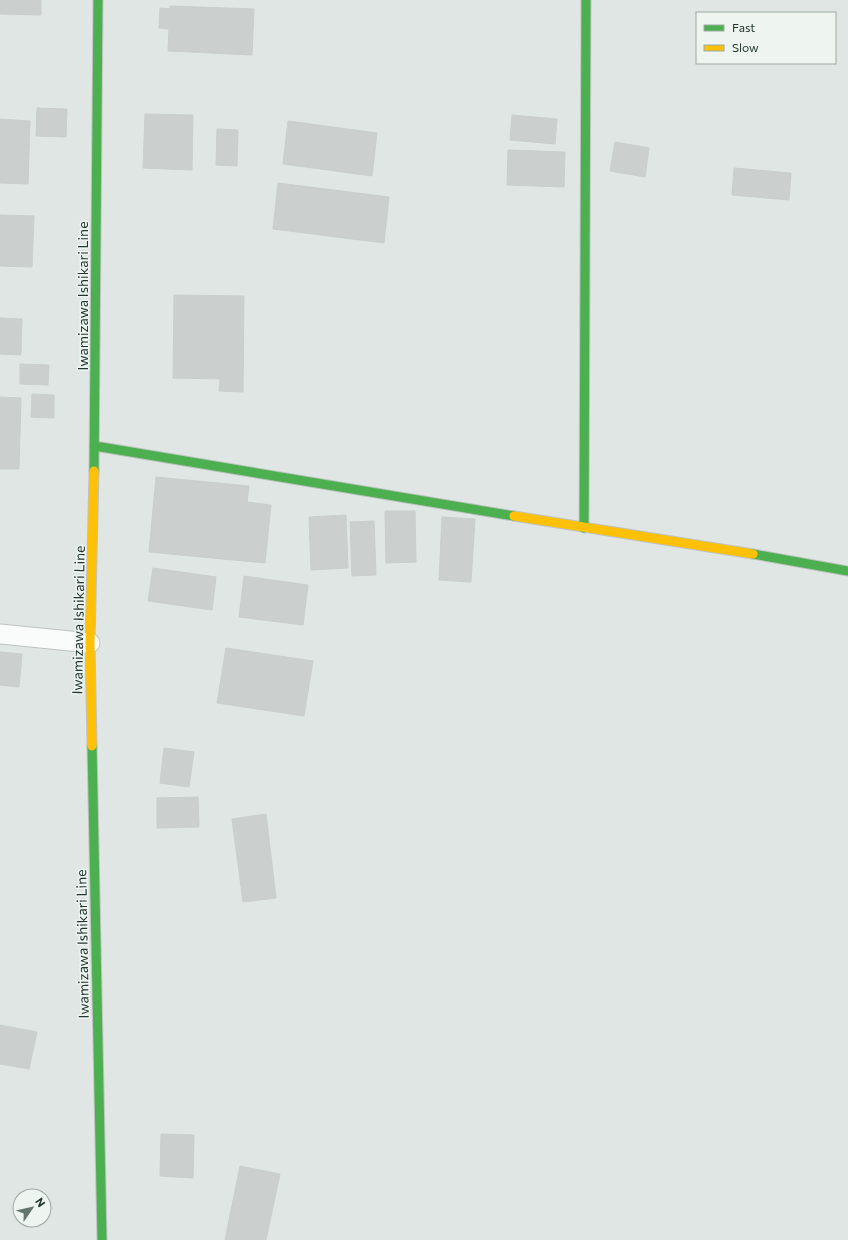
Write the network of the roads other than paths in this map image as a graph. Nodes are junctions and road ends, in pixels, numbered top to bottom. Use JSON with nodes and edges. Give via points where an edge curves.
{"nodes":[{"id":1,"x":98,"y":0,"type":"edge"},
{"id":2,"x":586,"y":0,"type":"edge"},
{"id":3,"x":95,"y":446,"type":"junction"},
{"id":4,"x":584,"y":528,"type":"junction"},
{"id":5,"x":848,"y":571,"type":"edge"},
{"id":6,"x":0,"y":634,"type":"edge"},
{"id":7,"x":90,"y":643,"type":"junction"},
{"id":8,"x":102,"y":1240,"type":"edge"}],
"edges":[{"from":1,"to":3,"type":"street","name":"Iwamizawa Ishikari Line"},
{"from":2,"to":4,"type":"street"},
{"from":3,"to":4,"type":"street"},
{"from":3,"to":7,"type":"street","name":"Iwamizawa Ishikari Line"},
{"from":4,"to":5,"type":"street","via":[[722,548]]},
{"from":6,"to":7,"type":"lane"},
{"from":7,"to":8,"type":"street","name":"Iwamizawa Ishikari Line"}]}
